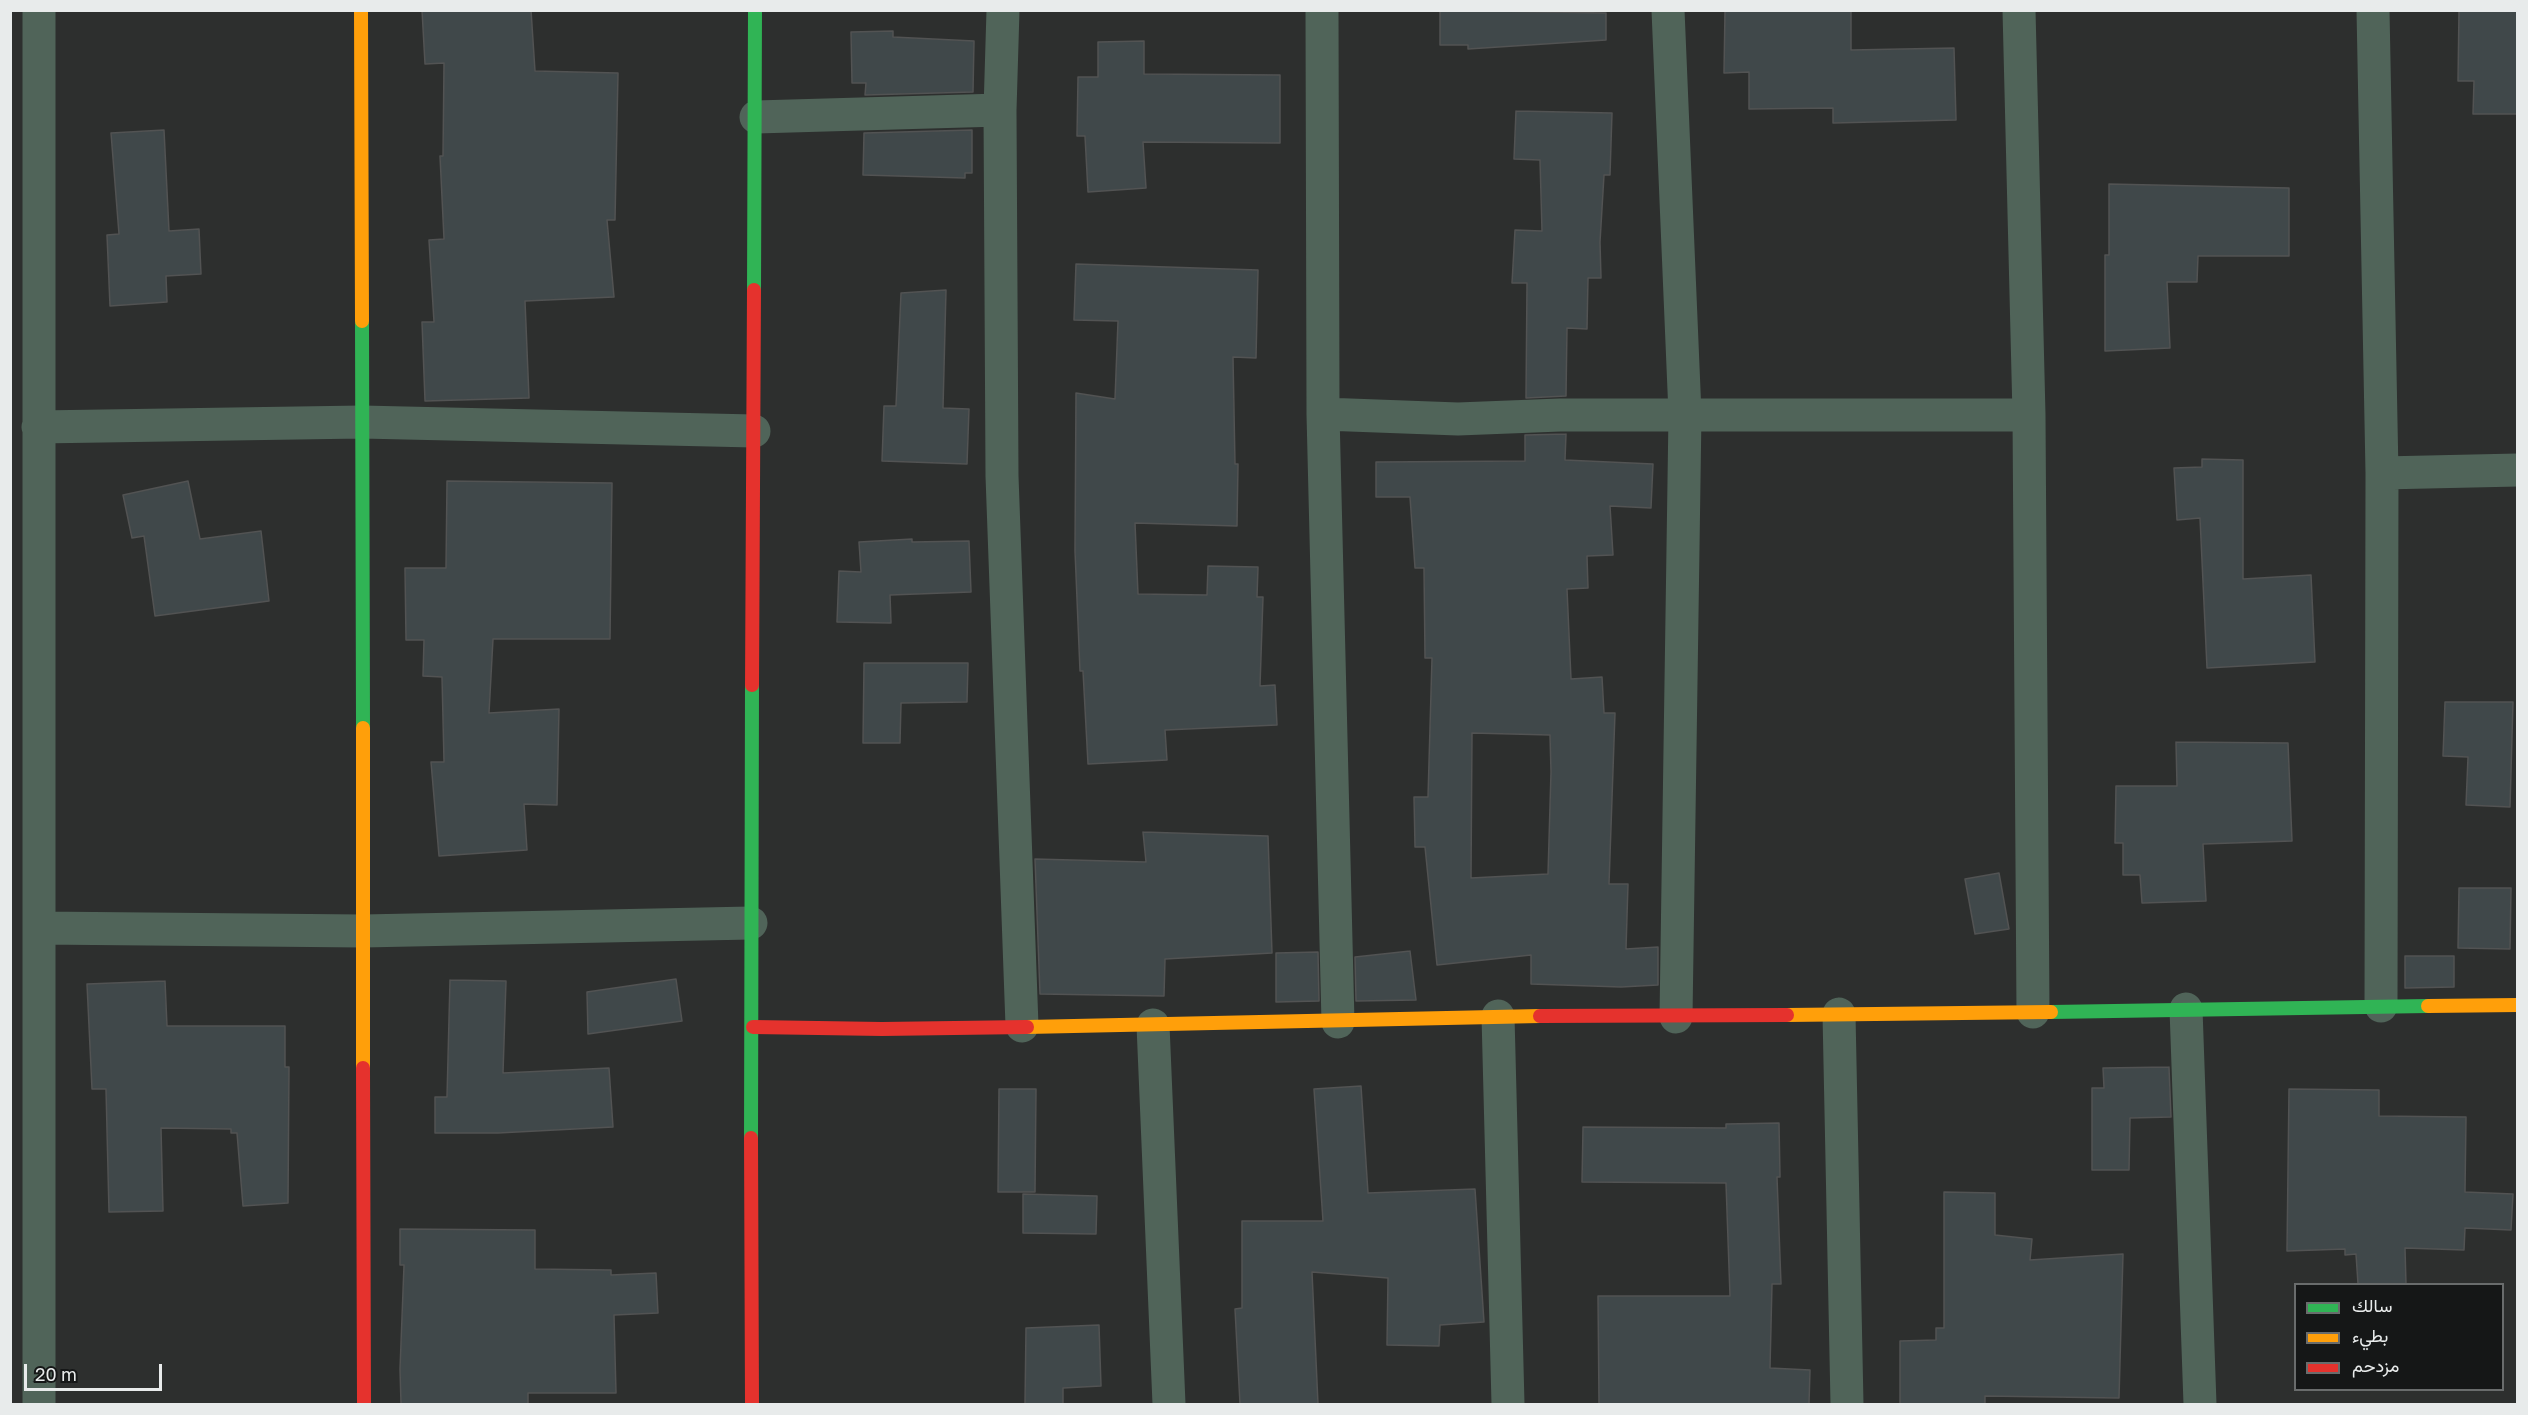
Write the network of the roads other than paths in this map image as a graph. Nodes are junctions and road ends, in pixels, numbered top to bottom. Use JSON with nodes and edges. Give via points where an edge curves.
{"nodes":[{"id":1,"x":39,"y":10,"type":"edge"},
{"id":2,"x":361,"y":10,"type":"edge"},
{"id":3,"x":755,"y":10,"type":"edge"},
{"id":4,"x":1003,"y":10,"type":"edge"},
{"id":5,"x":1322,"y":10,"type":"edge"},
{"id":6,"x":1668,"y":10,"type":"edge"},
{"id":7,"x":2019,"y":10,"type":"edge"},
{"id":8,"x":2373,"y":10,"type":"edge"},
{"id":9,"x":1000,"y":110,"type":"junction"},
{"id":10,"x":756,"y":117,"type":"junction"},
{"id":11,"x":24,"y":277,"type":"edge"},
{"id":12,"x":1323,"y":414,"type":"junction"},
{"id":13,"x":1685,"y":414,"type":"junction"},
{"id":14,"x":2029,"y":416,"type":"junction"},
{"id":15,"x":362,"y":422,"type":"junction"},
{"id":16,"x":38,"y":427,"type":"junction"},
{"id":17,"x":754,"y":431,"type":"junction"},
{"id":18,"x":2517,"y":471,"type":"edge"},
{"id":19,"x":2382,"y":473,"type":"junction"},
{"id":20,"x":751,"y":923,"type":"junction"},
{"id":21,"x":39,"y":928,"type":"junction"},
{"id":22,"x":363,"y":931,"type":"junction"},
{"id":23,"x":2517,"y":1005,"type":"edge"},
{"id":24,"x":2380,"y":1006,"type":"junction"},
{"id":25,"x":2186,"y":1009,"type":"junction"},
{"id":26,"x":2033,"y":1012,"type":"junction"},
{"id":27,"x":1839,"y":1014,"type":"junction"},
{"id":28,"x":1498,"y":1016,"type":"junction"},
{"id":29,"x":1676,"y":1017,"type":"junction"},
{"id":30,"x":1338,"y":1022,"type":"junction"},
{"id":31,"x":1153,"y":1025,"type":"junction"},
{"id":32,"x":1022,"y":1026,"type":"junction"},
{"id":33,"x":753,"y":1027,"type":"junction"},
{"id":34,"x":25,"y":1192,"type":"edge"},
{"id":35,"x":39,"y":1404,"type":"edge"},
{"id":36,"x":364,"y":1404,"type":"edge"},
{"id":37,"x":752,"y":1404,"type":"edge"},
{"id":38,"x":1169,"y":1404,"type":"edge"},
{"id":39,"x":1508,"y":1404,"type":"edge"},
{"id":40,"x":1846,"y":1404,"type":"edge"},
{"id":41,"x":2200,"y":1404,"type":"edge"}],
"edges":[{"from":1,"to":11,"type":"street"},
{"from":2,"to":15,"type":"street"},
{"from":3,"to":10,"type":"street"},
{"from":4,"to":9,"type":"street"},
{"from":5,"to":12,"type":"street"},
{"from":6,"to":13,"type":"street"},
{"from":7,"to":14,"type":"street"},
{"from":8,"to":19,"type":"street"},
{"from":9,"to":10,"type":"street"},
{"from":9,"to":32,"type":"street","via":[[1002,476]]},
{"from":10,"to":17,"type":"street"},
{"from":11,"to":16,"type":"street"},
{"from":12,"to":13,"type":"street","via":[[1458,419]]},
{"from":12,"to":30,"type":"street"},
{"from":13,"to":14,"type":"street"},
{"from":13,"to":29,"type":"street"},
{"from":14,"to":26,"type":"street"},
{"from":15,"to":16,"type":"street"},
{"from":15,"to":17,"type":"street"},
{"from":15,"to":22,"type":"street"},
{"from":16,"to":21,"type":"street"},
{"from":17,"to":20,"type":"street"},
{"from":18,"to":19,"type":"street"},
{"from":19,"to":24,"type":"street"},
{"from":20,"to":22,"type":"street"},
{"from":20,"to":33,"type":"street"},
{"from":21,"to":22,"type":"street"},
{"from":21,"to":34,"type":"street"},
{"from":22,"to":36,"type":"street"},
{"from":23,"to":24,"type":"street"},
{"from":24,"to":25,"type":"street"},
{"from":25,"to":26,"type":"street"},
{"from":25,"to":41,"type":"street"},
{"from":26,"to":27,"type":"street"},
{"from":27,"to":29,"type":"street"},
{"from":27,"to":40,"type":"street"},
{"from":28,"to":29,"type":"street"},
{"from":28,"to":30,"type":"street"},
{"from":28,"to":39,"type":"street"},
{"from":30,"to":31,"type":"street"},
{"from":31,"to":32,"type":"street"},
{"from":31,"to":38,"type":"street"},
{"from":32,"to":33,"type":"street"},
{"from":33,"to":37,"type":"street"},
{"from":34,"to":35,"type":"street"}]}
